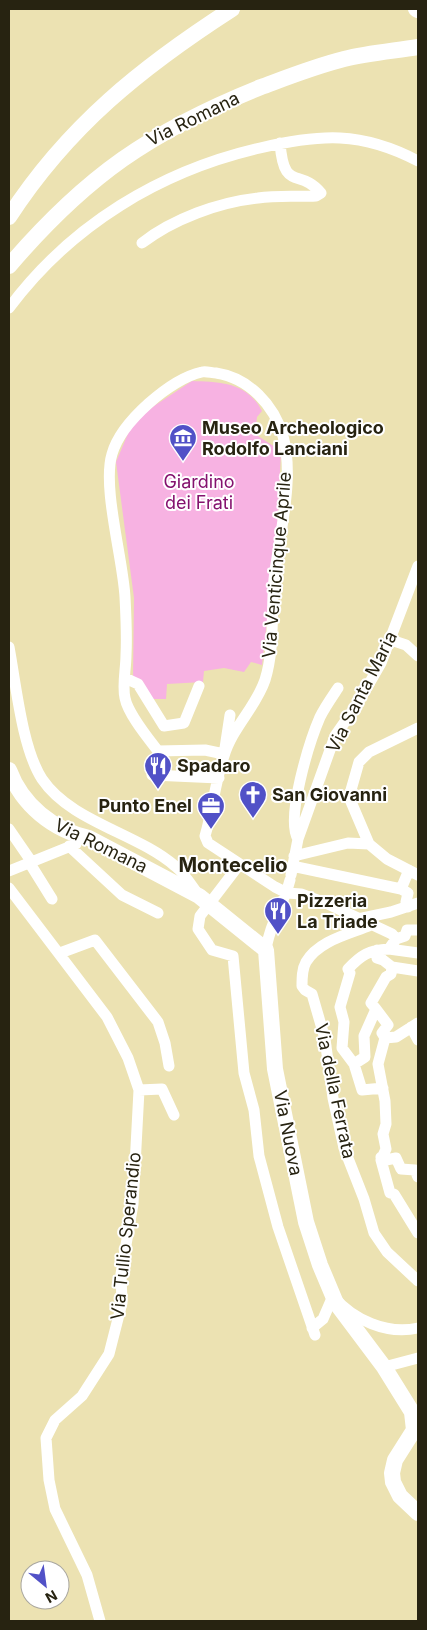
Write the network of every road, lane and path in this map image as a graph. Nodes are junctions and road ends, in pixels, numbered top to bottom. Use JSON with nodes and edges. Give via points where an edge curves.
{"nodes":[{"id":1,"x":232,"y":9,"type":"edge"},
{"id":2,"x":418,"y":47,"type":"edge"},
{"id":3,"x":280,"y":143,"type":"junction"},
{"id":4,"x":418,"y":161,"type":"edge"},
{"id":5,"x":9,"y":217,"type":"edge"},
{"id":6,"x":142,"y":243,"type":"dead end"},
{"id":7,"x":9,"y":266,"type":"edge"},
{"id":8,"x":9,"y":308,"type":"edge"},
{"id":9,"x":418,"y":566,"type":"edge"},
{"id":10,"x":391,"y":640,"type":"junction"},
{"id":11,"x":9,"y":646,"type":"edge"},
{"id":12,"x":418,"y":656,"type":"edge"},
{"id":13,"x":125,"y":678,"type":"junction"},
{"id":14,"x":199,"y":686,"type":"dead end"},
{"id":15,"x":338,"y":688,"type":"dead end"},
{"id":16,"x":230,"y":715,"type":"dead end"},
{"id":17,"x":418,"y":728,"type":"edge"},
{"id":18,"x":225,"y":753,"type":"junction"},
{"id":19,"x":9,"y":770,"type":"edge"},
{"id":20,"x":152,"y":775,"type":"dead end"},
{"id":21,"x":219,"y":778,"type":"junction"},
{"id":22,"x":9,"y":829,"type":"edge"},
{"id":23,"x":89,"y":838,"type":"junction"},
{"id":24,"x":298,"y":840,"type":"junction"},
{"id":25,"x":369,"y":844,"type":"junction"},
{"id":26,"x":69,"y":846,"type":"junction"},
{"id":27,"x":30,"y":862,"type":"junction"},
{"id":28,"x":239,"y":865,"type":"junction"},
{"id":29,"x":292,"y":869,"type":"junction"},
{"id":30,"x":9,"y":871,"type":"edge"},
{"id":31,"x":414,"y":872,"type":"edge"},
{"id":32,"x":9,"y":888,"type":"edge"},
{"id":33,"x":401,"y":889,"type":"junction"},
{"id":34,"x":287,"y":893,"type":"junction"},
{"id":35,"x":52,"y":899,"type":"dead end"},
{"id":36,"x":204,"y":900,"type":"junction"},
{"id":37,"x":413,"y":905,"type":"edge"},
{"id":38,"x":158,"y":913,"type":"dead end"},
{"id":39,"x":358,"y":918,"type":"junction"},
{"id":40,"x":371,"y":924,"type":"junction"},
{"id":41,"x":416,"y":930,"type":"edge"},
{"id":42,"x":396,"y":939,"type":"junction"},
{"id":43,"x":389,"y":949,"type":"junction"},
{"id":44,"x":266,"y":950,"type":"junction"},
{"id":45,"x":377,"y":950,"type":"junction"},
{"id":46,"x":60,"y":953,"type":"junction"},
{"id":47,"x":418,"y":953,"type":"edge"},
{"id":48,"x":392,"y":967,"type":"junction"},
{"id":49,"x":418,"y":972,"type":"edge"},
{"id":50,"x":376,"y":1009,"type":"junction"},
{"id":51,"x":415,"y":1025,"type":"edge"},
{"id":52,"x":385,"y":1038,"type":"junction"},
{"id":53,"x":418,"y":1040,"type":"edge"},
{"id":54,"x":354,"y":1064,"type":"junction"},
{"id":55,"x":168,"y":1066,"type":"dead end"},
{"id":56,"x":383,"y":1088,"type":"junction"},
{"id":57,"x":139,"y":1090,"type":"junction"},
{"id":58,"x":174,"y":1115,"type":"dead end"},
{"id":59,"x":381,"y":1157,"type":"junction"},
{"id":60,"x":418,"y":1177,"type":"edge"},
{"id":61,"x":418,"y":1234,"type":"edge"},
{"id":62,"x":418,"y":1281,"type":"edge"},
{"id":63,"x":333,"y":1296,"type":"junction"},
{"id":64,"x":418,"y":1328,"type":"edge"},
{"id":65,"x":418,"y":1358,"type":"edge"},
{"id":66,"x":384,"y":1367,"type":"junction"},
{"id":67,"x":412,"y":1401,"type":"edge"},
{"id":68,"x":418,"y":1513,"type":"edge"},
{"id":69,"x":100,"y":1621,"type":"edge"}],
"edges":[{"from":1,"to":5,"type":"street","via":[[112,96],[56,154]]},
{"from":2,"to":7,"type":"street","name":"Via Romana","via":[[346,58],[319,66],[238,97],[167,130],[87,185]]},
{"from":3,"to":4,"type":"street","via":[[316,137],[346,137]]},
{"from":3,"to":6,"type":"street","via":[[282,163],[287,173],[315,186],[321,193],[316,196],[256,198],[217,208],[161,228]]},
{"from":3,"to":8,"type":"street","via":[[203,163],[146,189],[61,249]]},
{"from":9,"to":10,"type":"street","name":"Via Santa Maria"},
{"from":10,"to":12,"type":"street","via":[[406,645]]},
{"from":10,"to":24,"type":"street","name":"Via Santa Maria","via":[[362,696],[335,736]]},
{"from":11,"to":36,"type":"street","via":[[28,747],[48,786],[89,817],[170,862]]},
{"from":13,"to":14,"type":"street","via":[[138,684],[164,726],[184,723]]},
{"from":13,"to":18,"type":"street","name":"Via Venticinque Aprile","via":[[125,699],[144,734],[158,751]]},
{"from":13,"to":18,"type":"street","name":"Via Venticinque Aprile","via":[[125,597],[110,480],[112,454],[122,433],[158,395],[203,372],[225,375],[245,384],[265,400],[283,437],[287,462],[274,578],[269,662],[258,698]]},
{"from":15,"to":24,"type":"street","via":[[318,722],[301,780],[293,822]]},
{"from":16,"to":18,"type":"street"},
{"from":17,"to":25,"type":"street","via":[[369,752],[359,762],[349,797]]},
{"from":18,"to":21,"type":"street"},
{"from":19,"to":23,"type":"street","name":"Via Romana","via":[[19,790],[36,810],[63,829]]},
{"from":20,"to":21,"type":"street"},
{"from":21,"to":28,"type":"street","via":[[205,836],[208,842]]},
{"from":22,"to":27,"type":"street"},
{"from":23,"to":26,"type":"street"},
{"from":23,"to":36,"type":"street","name":"Via Romana"},
{"from":24,"to":29,"type":"street","name":"Via Santa Maria"},
{"from":25,"to":29,"type":"street","via":[[348,843]]},
{"from":25,"to":31,"type":"street","via":[[387,859]]},
{"from":26,"to":27,"type":"street"},
{"from":26,"to":38,"type":"street","via":[[122,895]]},
{"from":27,"to":30,"type":"street"},
{"from":27,"to":35,"type":"street"},
{"from":28,"to":34,"type":"street"},
{"from":28,"to":36,"type":"street"},
{"from":29,"to":33,"type":"street"},
{"from":29,"to":34,"type":"street","name":"Via Santa Maria"},
{"from":31,"to":33,"type":"street"},
{"from":32,"to":46,"type":"street","name":"Via Tullio Sperandio"},
{"from":33,"to":37,"type":"street","via":[[408,893],[406,902]]},
{"from":34,"to":39,"type":"street","via":[[319,900]]},
{"from":34,"to":44,"type":"street","name":"Via Santa Maria","via":[[270,930]]},
{"from":36,"to":44,"type":"street"},
{"from":36,"to":63,"type":"street","via":[[198,929],[212,950],[232,956],[244,1073],[254,1110],[259,1156],[278,1228],[314,1331]]},
{"from":37,"to":39,"type":"street"},
{"from":39,"to":40,"type":"street"},
{"from":40,"to":42,"type":"street"},
{"from":40,"to":62,"type":"street","name":"Via della Ferrata","via":[[334,939],[318,950],[306,962],[302,986],[312,994],[322,1025],[344,1148],[374,1232],[387,1252]]},
{"from":41,"to":42,"type":"street","via":[[407,930],[406,936]]},
{"from":42,"to":43,"type":"street"},
{"from":43,"to":45,"type":"street"},
{"from":43,"to":47,"type":"street"},
{"from":44,"to":63,"type":"street","name":"Via Nuova","via":[[275,1070],[306,1222]]},
{"from":45,"to":48,"type":"street","via":[[377,958]]},
{"from":45,"to":54,"type":"street","via":[[359,956],[348,970],[350,973],[340,1007],[344,1022],[342,1048]]},
{"from":46,"to":55,"type":"street","via":[[95,940],[158,1022]]},
{"from":46,"to":57,"type":"street","name":"Via Tullio Sperandio","via":[[106,1017],[128,1058]]},
{"from":48,"to":49,"type":"street"},
{"from":48,"to":50,"type":"street","via":[[391,974],[371,1003]]},
{"from":50,"to":52,"type":"street","via":[[388,1025],[382,1033]]},
{"from":50,"to":54,"type":"street","via":[[364,1036],[365,1056]]},
{"from":51,"to":52,"type":"street","via":[[396,1037]]},
{"from":51,"to":53,"type":"street"},
{"from":52,"to":56,"type":"street","via":[[378,1064]]},
{"from":54,"to":56,"type":"street","via":[[362,1090]]},
{"from":56,"to":59,"type":"street","via":[[386,1149]]},
{"from":57,"to":58,"type":"street","via":[[162,1089]]},
{"from":57,"to":69,"type":"street","name":"Via Tullio Sperandio","via":[[132,1204],[121,1274],[122,1303],[109,1354],[82,1396],[55,1420],[46,1438],[48,1480],[55,1509],[87,1575]]},
{"from":59,"to":60,"type":"street","via":[[386,1160],[396,1158],[401,1169],[415,1170]]},
{"from":59,"to":61,"type":"street","via":[[390,1193],[394,1194]]},
{"from":63,"to":64,"type":"street","via":[[350,1312],[375,1324],[397,1330]]},
{"from":63,"to":66,"type":"street","name":"Via Nuova","via":[[342,1313]]},
{"from":65,"to":66,"type":"street"},
{"from":66,"to":67,"type":"street","name":"Via Nuova"},
{"from":67,"to":68,"type":"street","name":"Via Nuova","via":[[414,1430],[395,1460],[392,1478],[400,1496]]}]}
